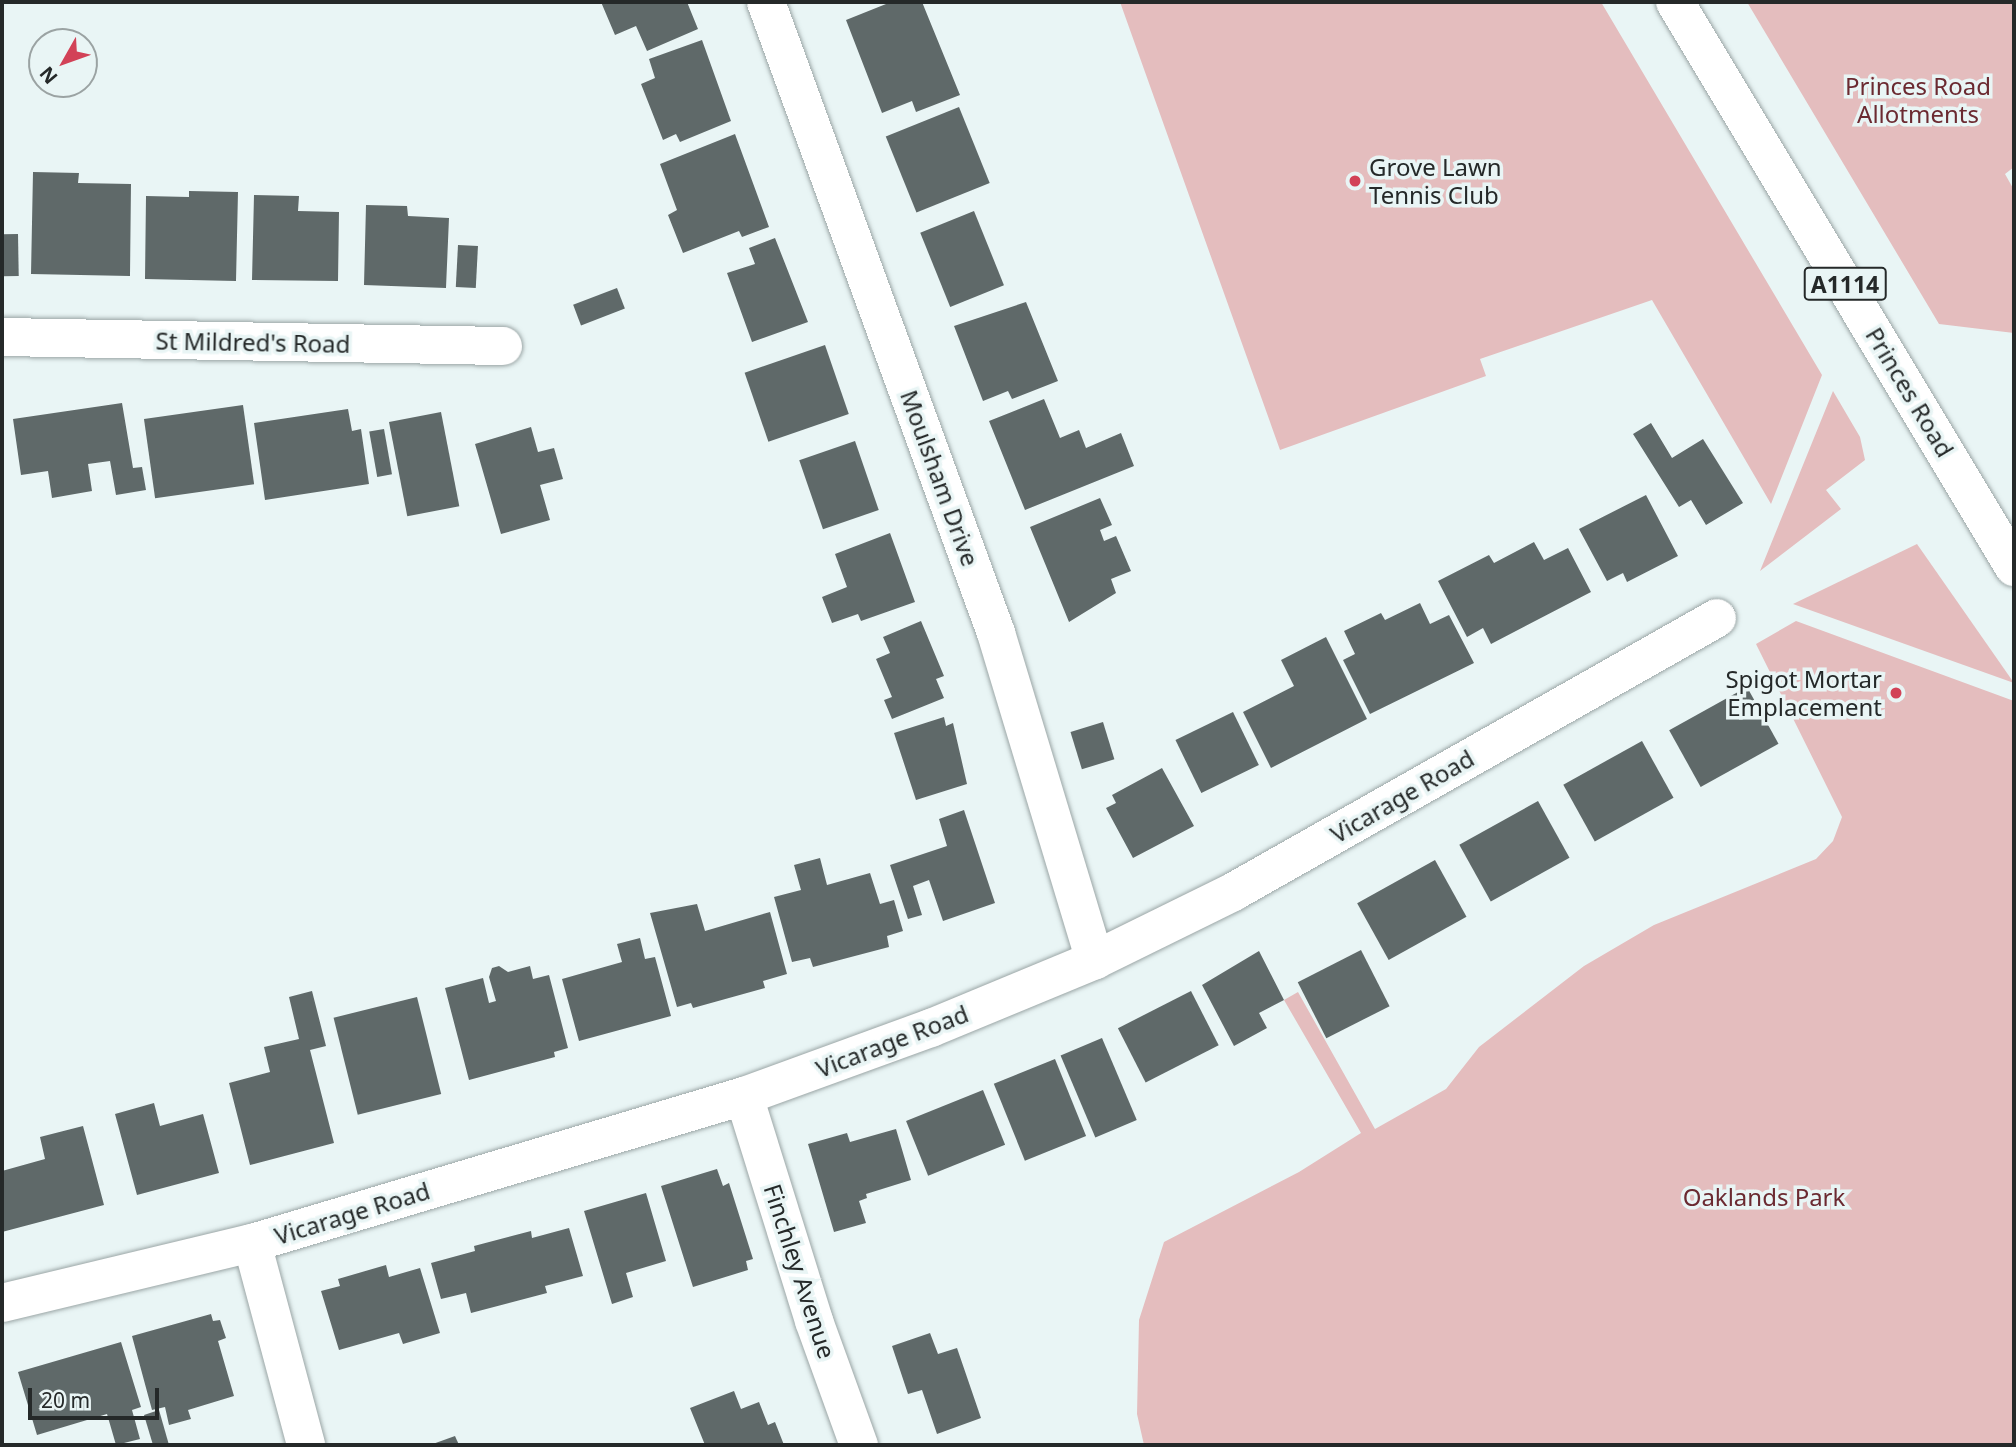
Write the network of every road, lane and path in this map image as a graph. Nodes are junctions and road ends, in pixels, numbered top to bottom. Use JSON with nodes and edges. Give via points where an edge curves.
{"nodes":[{"id":1,"x":766,"y":2,"type":"edge"},
{"id":2,"x":1675,"y":2,"type":"edge"},
{"id":3,"x":2,"y":337,"type":"edge"},
{"id":4,"x":503,"y":346,"type":"dead end"},
{"id":5,"x":2014,"y":567,"type":"edge"},
{"id":6,"x":1717,"y":618,"type":"dead end"},
{"id":7,"x":1095,"y":960,"type":"junction"},
{"id":8,"x":744,"y":1096,"type":"junction"},
{"id":9,"x":252,"y":1243,"type":"junction"},
{"id":10,"x":2,"y":1303,"type":"edge"},
{"id":11,"x":306,"y":1445,"type":"edge"},
{"id":12,"x":859,"y":1445,"type":"edge"}],
"edges":[{"from":1,"to":7,"type":"street","name":"Moulsham Drive","via":[[996,633]]},
{"from":2,"to":5,"type":"street","name":"Princes Road","number":"A1114"},
{"from":3,"to":4,"type":"street","name":"St Mildred's Road"},
{"from":6,"to":7,"type":"street","name":"Vicarage Road","via":[[1233,892]]},
{"from":7,"to":8,"type":"street","name":"Vicarage Road","via":[[931,1028]]},
{"from":8,"to":9,"type":"street","name":"Vicarage Road"},
{"from":8,"to":12,"type":"street","name":"Finchley Avenue","via":[[814,1321]]},
{"from":9,"to":10,"type":"street","name":"Vicarage Road"},
{"from":9,"to":11,"type":"street"}]}
